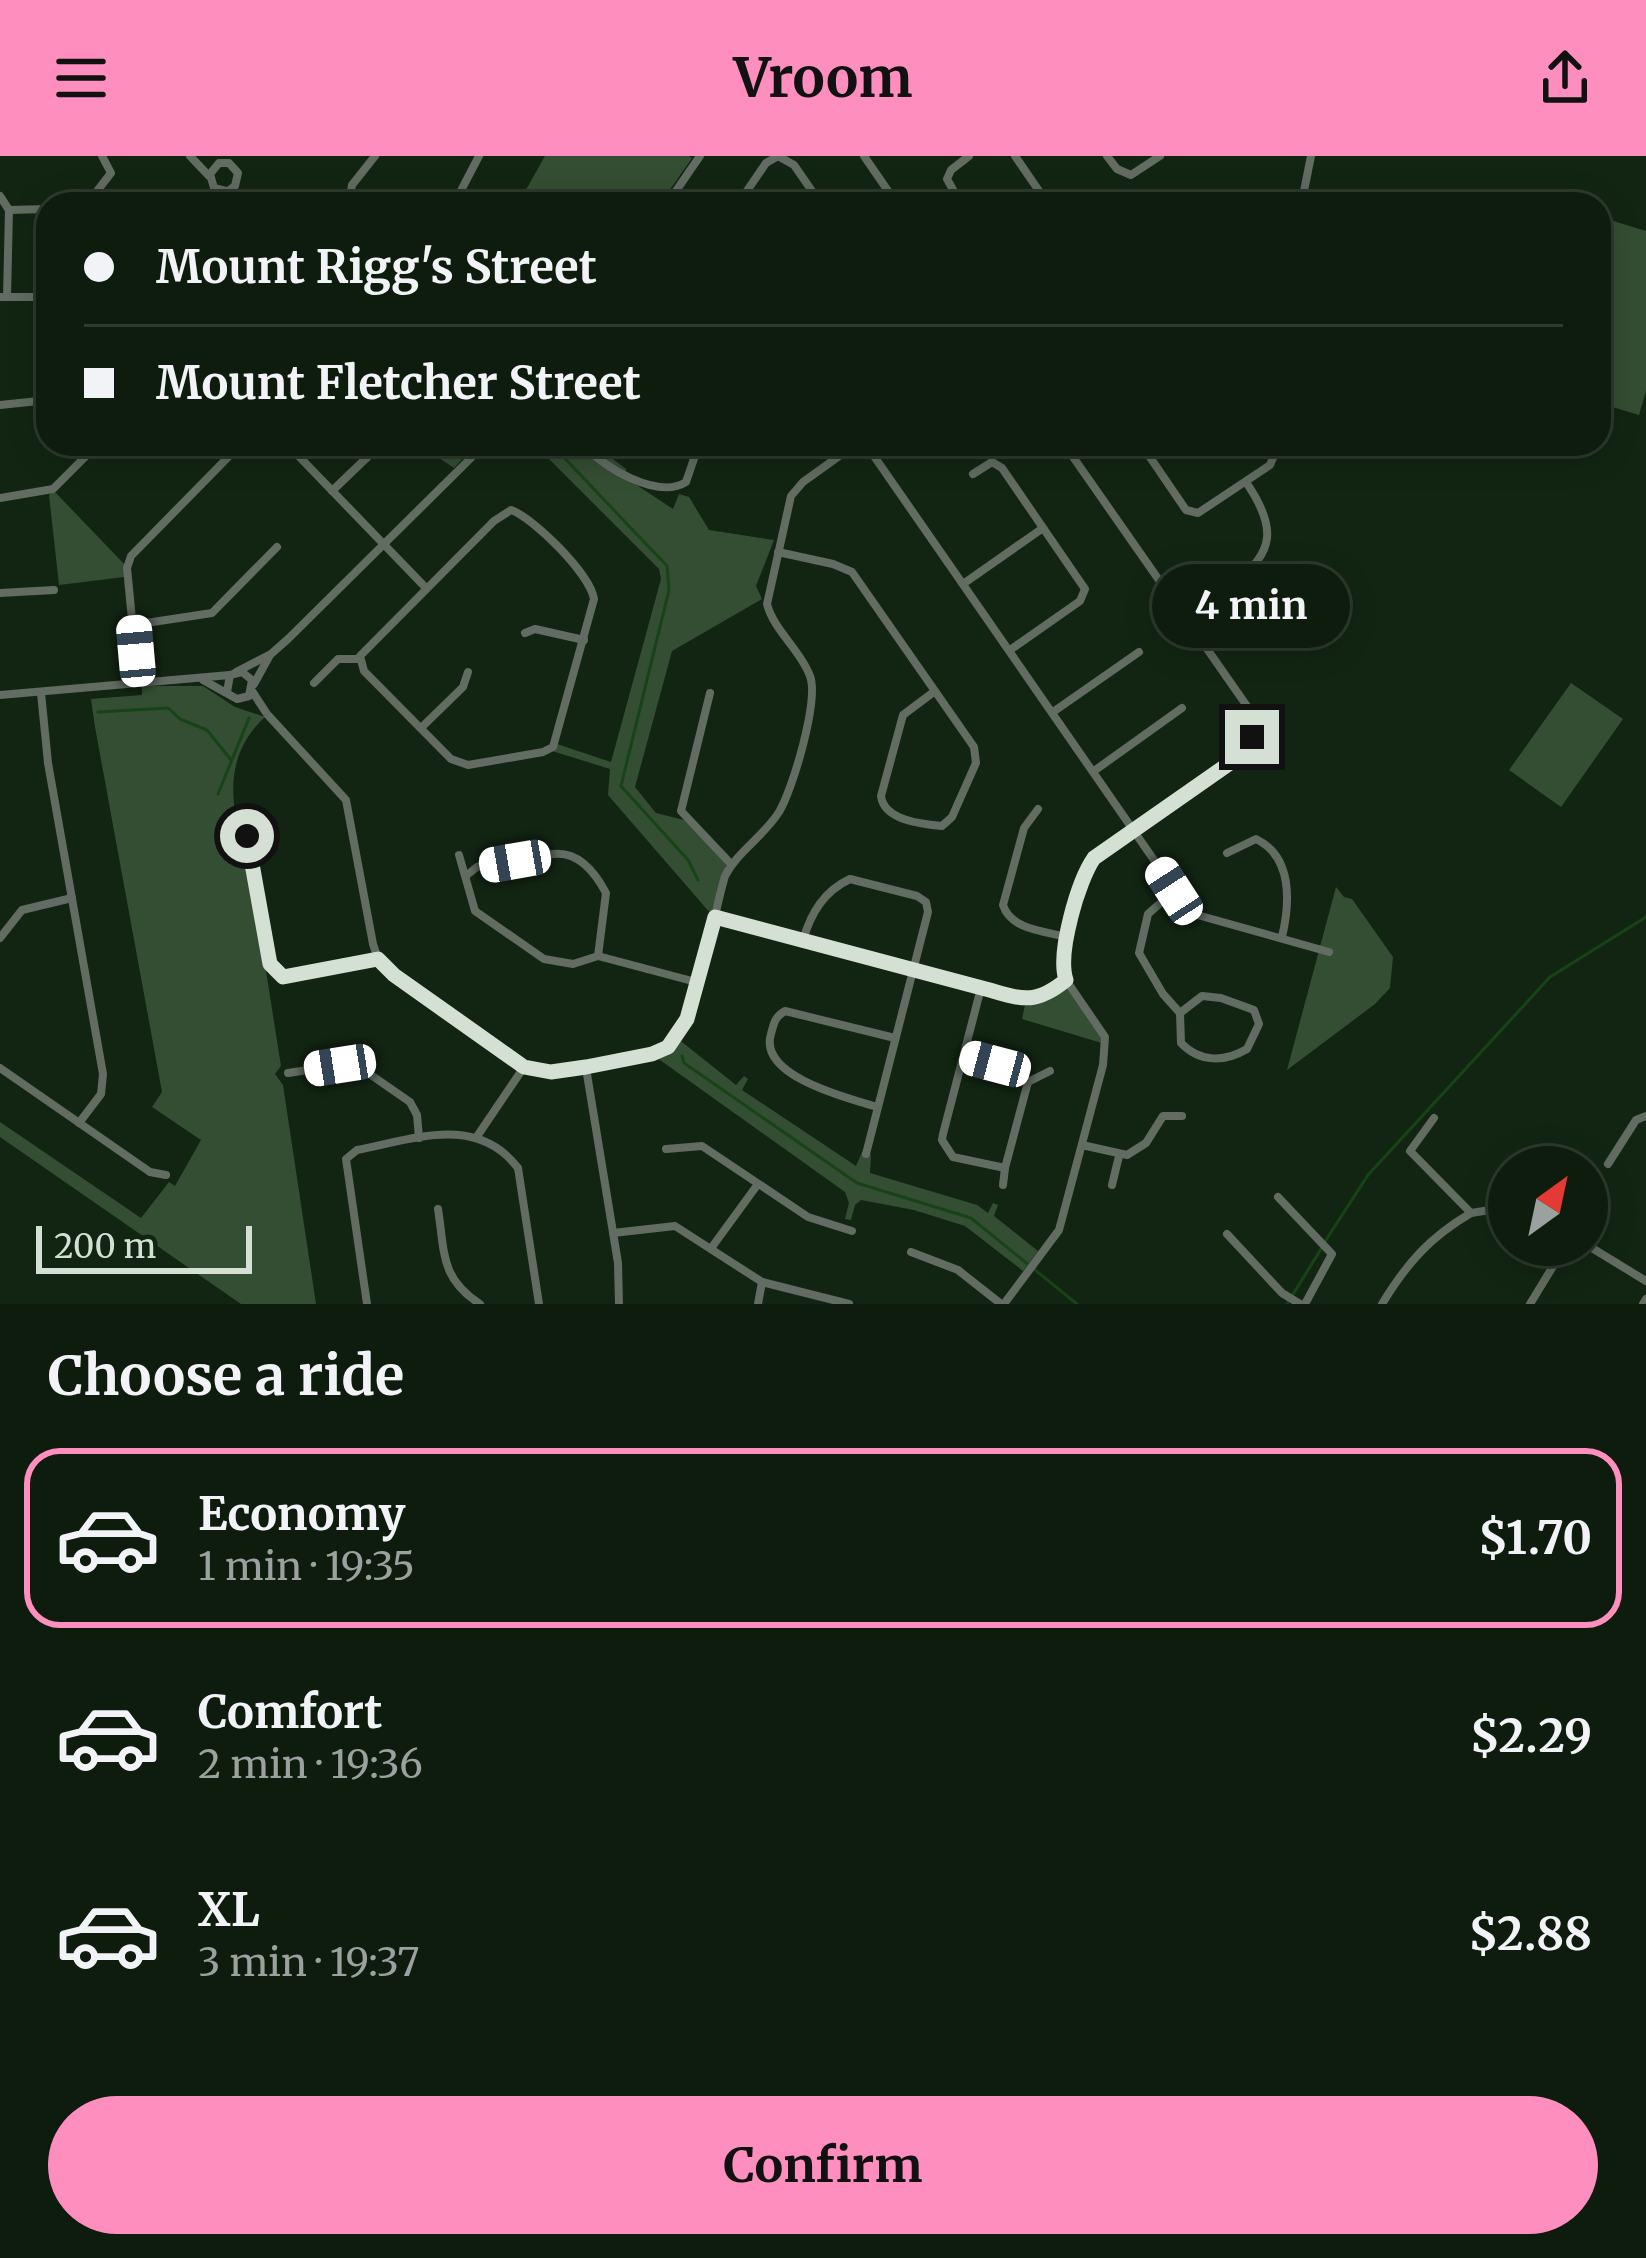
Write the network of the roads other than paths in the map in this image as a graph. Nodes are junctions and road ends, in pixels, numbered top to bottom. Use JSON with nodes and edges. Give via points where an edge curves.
{"nodes":[{"id":1,"x":102,"y":156,"type":"edge"},
{"id":2,"x":190,"y":156,"type":"edge"},
{"id":3,"x":213,"y":156,"type":"edge"},
{"id":4,"x":244,"y":156,"type":"edge"},
{"id":5,"x":375,"y":156,"type":"edge"},
{"id":6,"x":478,"y":156,"type":"edge"},
{"id":7,"x":700,"y":156,"type":"edge"},
{"id":8,"x":778,"y":156,"type":"edge"},
{"id":9,"x":864,"y":156,"type":"edge"},
{"id":10,"x":969,"y":156,"type":"edge"},
{"id":11,"x":1016,"y":156,"type":"edge"},
{"id":12,"x":1107,"y":156,"type":"edge"},
{"id":13,"x":1160,"y":156,"type":"edge"},
{"id":14,"x":1311,"y":156,"type":"edge"},
{"id":15,"x":226,"y":163,"type":"junction"},
{"id":16,"x":238,"y":175,"type":"junction"},
{"id":17,"x":210,"y":181,"type":"junction"},
{"id":18,"x":225,"y":191,"type":"junction"},
{"id":19,"x":96,"y":192,"type":"edge"},
{"id":20,"x":207,"y":192,"type":"edge"},
{"id":21,"x":229,"y":192,"type":"edge"},
{"id":22,"x":244,"y":192,"type":"edge"},
{"id":23,"x":351,"y":192,"type":"edge"},
{"id":24,"x":460,"y":192,"type":"edge"},
{"id":25,"x":675,"y":192,"type":"edge"},
{"id":26,"x":746,"y":192,"type":"edge"},
{"id":27,"x":813,"y":192,"type":"edge"},
{"id":28,"x":889,"y":192,"type":"edge"},
{"id":29,"x":954,"y":192,"type":"edge"},
{"id":30,"x":1040,"y":192,"type":"edge"},
{"id":31,"x":1303,"y":192,"type":"edge"},
{"id":32,"x":0,"y":196,"type":"edge"},
{"id":33,"x":36,"y":209,"type":"edge"},
{"id":34,"x":9,"y":210,"type":"junction"},
{"id":35,"x":3,"y":297,"type":"edge"},
{"id":36,"x":36,"y":297,"type":"edge"},
{"id":37,"x":36,"y":401,"type":"edge"},
{"id":38,"x":0,"y":405,"type":"edge"},
{"id":39,"x":86,"y":456,"type":"edge"},
{"id":40,"x":230,"y":456,"type":"edge"},
{"id":41,"x":298,"y":456,"type":"edge"},
{"id":42,"x":368,"y":456,"type":"edge"},
{"id":43,"x":472,"y":456,"type":"edge"},
{"id":44,"x":596,"y":456,"type":"edge"},
{"id":45,"x":695,"y":456,"type":"edge"},
{"id":46,"x":846,"y":456,"type":"edge"},
{"id":47,"x":870,"y":456,"type":"edge"},
{"id":48,"x":1072,"y":456,"type":"edge"},
{"id":49,"x":1150,"y":456,"type":"edge"},
{"id":50,"x":1274,"y":456,"type":"edge"},
{"id":51,"x":973,"y":473,"type":"dead end"},
{"id":52,"x":1246,"y":482,"type":"junction"},
{"id":53,"x":332,"y":491,"type":"junction"},
{"id":54,"x":0,"y":498,"type":"edge"},
{"id":55,"x":1043,"y":528,"type":"junction"},
{"id":56,"x":385,"y":544,"type":"junction"},
{"id":57,"x":277,"y":547,"type":"dead end"},
{"id":58,"x":777,"y":552,"type":"junction"},
{"id":59,"x":963,"y":584,"type":"junction"},
{"id":60,"x":1232,"y":585,"type":"dead end"},
{"id":61,"x":425,"y":588,"type":"junction"},
{"id":62,"x":53,"y":590,"type":"dead end"},
{"id":63,"x":0,"y":593,"type":"edge"},
{"id":64,"x":133,"y":625,"type":"junction"},
{"id":65,"x":525,"y":632,"type":"dead end"},
{"id":66,"x":584,"y":640,"type":"junction"},
{"id":67,"x":1010,"y":650,"type":"junction"},
{"id":68,"x":1139,"y":652,"type":"dead end"},
{"id":69,"x":271,"y":654,"type":"junction"},
{"id":70,"x":360,"y":659,"type":"junction"},
{"id":71,"x":468,"y":672,"type":"dead end"},
{"id":72,"x":233,"y":674,"type":"junction"},
{"id":73,"x":202,"y":680,"type":"junction"},
{"id":74,"x":138,"y":681,"type":"junction"},
{"id":75,"x":314,"y":682,"type":"dead end"},
{"id":76,"x":252,"y":688,"type":"junction"},
{"id":77,"x":935,"y":691,"type":"junction"},
{"id":78,"x":227,"y":692,"type":"junction"},
{"id":79,"x":41,"y":693,"type":"junction"},
{"id":80,"x":710,"y":693,"type":"dead end"},
{"id":81,"x":0,"y":695,"type":"edge"},
{"id":82,"x":243,"y":699,"type":"junction"},
{"id":83,"x":1182,"y":708,"type":"dead end"},
{"id":84,"x":1053,"y":712,"type":"junction"},
{"id":85,"x":267,"y":715,"type":"junction"},
{"id":86,"x":421,"y":728,"type":"junction"},
{"id":87,"x":1094,"y":771,"type":"junction"},
{"id":88,"x":1038,"y":809,"type":"dead end"},
{"id":89,"x":1134,"y":829,"type":"junction"},
{"id":90,"x":242,"y":832,"type":"dead end"},
{"id":91,"x":1227,"y":853,"type":"dead end"},
{"id":92,"x":459,"y":855,"type":"dead end"},
{"id":93,"x":731,"y":864,"type":"junction"},
{"id":94,"x":466,"y":876,"type":"junction"},
{"id":95,"x":1174,"y":891,"type":"junction"},
{"id":96,"x":73,"y":898,"type":"junction"},
{"id":97,"x":715,"y":917,"type":"junction"},
{"id":98,"x":1067,"y":937,"type":"junction"},
{"id":99,"x":1282,"y":937,"type":"junction"},
{"id":100,"x":0,"y":938,"type":"edge"},
{"id":101,"x":803,"y":940,"type":"junction"},
{"id":102,"x":1329,"y":952,"type":"dead end"},
{"id":103,"x":598,"y":956,"type":"junction"},
{"id":104,"x":378,"y":959,"type":"junction"},
{"id":105,"x":912,"y":969,"type":"junction"},
{"id":106,"x":1066,"y":980,"type":"junction"},
{"id":107,"x":696,"y":982,"type":"junction"},
{"id":108,"x":982,"y":988,"type":"junction"},
{"id":109,"x":1180,"y":1013,"type":"junction"},
{"id":110,"x":895,"y":1038,"type":"junction"},
{"id":111,"x":964,"y":1056,"type":"junction"},
{"id":112,"x":524,"y":1067,"type":"junction"},
{"id":113,"x":586,"y":1067,"type":"junction"},
{"id":114,"x":0,"y":1068,"type":"edge"},
{"id":115,"x":1050,"y":1071,"type":"dead end"},
{"id":116,"x":288,"y":1073,"type":"dead end"},
{"id":117,"x":1028,"y":1082,"type":"junction"},
{"id":118,"x":877,"y":1106,"type":"junction"},
{"id":119,"x":1182,"y":1116,"type":"dead end"},
{"id":120,"x":1646,"y":1117,"type":"edge"},
{"id":121,"x":1433,"y":1118,"type":"dead end"},
{"id":122,"x":80,"y":1123,"type":"junction"},
{"id":123,"x":478,"y":1135,"type":"junction"},
{"id":124,"x":419,"y":1138,"type":"junction"},
{"id":125,"x":1082,"y":1145,"type":"junction"},
{"id":126,"x":666,"y":1149,"type":"dead end"},
{"id":127,"x":866,"y":1154,"type":"dead end"},
{"id":128,"x":1119,"y":1156,"type":"junction"},
{"id":129,"x":1608,"y":1165,"type":"dead end"},
{"id":130,"x":1005,"y":1168,"type":"junction"},
{"id":131,"x":166,"y":1175,"type":"dead end"},
{"id":132,"x":758,"y":1184,"type":"junction"},
{"id":133,"x":1003,"y":1185,"type":"dead end"},
{"id":134,"x":1112,"y":1185,"type":"dead end"},
{"id":135,"x":1278,"y":1197,"type":"dead end"},
{"id":136,"x":438,"y":1209,"type":"dead end"},
{"id":137,"x":1488,"y":1210,"type":"edge"},
{"id":138,"x":1471,"y":1213,"type":"junction"},
{"id":139,"x":852,"y":1232,"type":"dead end"},
{"id":140,"x":613,"y":1233,"type":"junction"},
{"id":141,"x":1227,"y":1234,"type":"dead end"},
{"id":142,"x":712,"y":1247,"type":"junction"},
{"id":143,"x":910,"y":1252,"type":"dead end"},
{"id":144,"x":1608,"y":1258,"type":"edge"},
{"id":145,"x":1553,"y":1266,"type":"edge"},
{"id":146,"x":1646,"y":1281,"type":"edge"},
{"id":147,"x":762,"y":1282,"type":"junction"},
{"id":148,"x":368,"y":1304,"type":"edge"},
{"id":149,"x":480,"y":1304,"type":"edge"},
{"id":150,"x":538,"y":1304,"type":"edge"},
{"id":151,"x":619,"y":1304,"type":"edge"},
{"id":152,"x":758,"y":1304,"type":"edge"},
{"id":153,"x":849,"y":1304,"type":"edge"},
{"id":154,"x":1002,"y":1304,"type":"edge"},
{"id":155,"x":1302,"y":1304,"type":"edge"},
{"id":156,"x":1382,"y":1304,"type":"edge"},
{"id":157,"x":1529,"y":1304,"type":"edge"}],
"edges":[{"from":1,"to":19,"type":"street","via":[[111,173]]},
{"from":2,"to":17,"type":"street"},
{"from":3,"to":15,"type":"street"},
{"from":4,"to":15,"type":"street"},
{"from":4,"to":16,"type":"street"},
{"from":5,"to":23,"type":"street"},
{"from":6,"to":24,"type":"street"},
{"from":7,"to":25,"type":"street"},
{"from":8,"to":26,"type":"street"},
{"from":8,"to":27,"type":"street"},
{"from":9,"to":28,"type":"street"},
{"from":10,"to":29,"type":"street","via":[[947,179]]},
{"from":11,"to":30,"type":"street"},
{"from":12,"to":13,"type":"street","via":[[1131,175]]},
{"from":14,"to":31,"type":"street"},
{"from":15,"to":16,"type":"street"},
{"from":15,"to":17,"type":"street","via":[[214,166]]},
{"from":16,"to":18,"type":"street"},
{"from":16,"to":22,"type":"street"},
{"from":17,"to":18,"type":"street"},
{"from":17,"to":20,"type":"street"},
{"from":18,"to":21,"type":"street"},
{"from":32,"to":34,"type":"street"},
{"from":33,"to":34,"type":"street"},
{"from":34,"to":35,"type":"street"},
{"from":35,"to":36,"type":"street"},
{"from":37,"to":38,"type":"street"},
{"from":39,"to":54,"type":"street","via":[[52,489]]},
{"from":40,"to":64,"type":"street","via":[[130,556]]},
{"from":41,"to":53,"type":"street"},
{"from":42,"to":53,"type":"street"},
{"from":43,"to":56,"type":"street"},
{"from":44,"to":45,"type":"street","via":[[614,472],[673,488],[686,482]]},
{"from":46,"to":58,"type":"street","via":[[794,491]]},
{"from":47,"to":59,"type":"street"},
{"from":48,"to":89,"type":"street","via":[[1254,727],[1237,758]]},
{"from":49,"to":52,"type":"street","via":[[1192,513]]},
{"from":50,"to":52,"type":"street"},
{"from":51,"to":55,"type":"street","via":[[996,464]]},
{"from":52,"to":60,"type":"street","via":[[1267,516],[1266,542],[1258,564]]},
{"from":53,"to":56,"type":"street"},
{"from":55,"to":59,"type":"street"},
{"from":55,"to":67,"type":"street","via":[[1085,592]]},
{"from":56,"to":61,"type":"street"},
{"from":56,"to":69,"type":"street"},
{"from":57,"to":64,"type":"street","via":[[212,613]]},
{"from":58,"to":77,"type":"street","via":[[852,572]]},
{"from":58,"to":93,"type":"street","via":[[768,611],[806,668],[813,696],[787,798]]},
{"from":59,"to":67,"type":"street"},
{"from":61,"to":66,"type":"street","via":[[504,512],[518,511],[588,580],[594,598]]},
{"from":61,"to":70,"type":"street"},
{"from":62,"to":63,"type":"street"},
{"from":64,"to":74,"type":"street"},
{"from":65,"to":66,"type":"street"},
{"from":66,"to":86,"type":"street","via":[[559,736],[548,750],[465,765]]},
{"from":67,"to":84,"type":"street"},
{"from":68,"to":84,"type":"street"},
{"from":69,"to":72,"type":"street"},
{"from":69,"to":76,"type":"street"},
{"from":70,"to":75,"type":"street","via":[[336,660]]},
{"from":70,"to":86,"type":"street"},
{"from":71,"to":86,"type":"street","via":[[464,688]]},
{"from":72,"to":73,"type":"street"},
{"from":72,"to":76,"type":"street","via":[[248,675]]},
{"from":72,"to":78,"type":"street"},
{"from":73,"to":74,"type":"street"},
{"from":73,"to":78,"type":"street"},
{"from":74,"to":79,"type":"street"},
{"from":76,"to":82,"type":"street"},
{"from":76,"to":85,"type":"street"},
{"from":77,"to":77,"type":"street","via":[[978,757],[942,826],[889,814],[880,796],[903,715]]},
{"from":78,"to":82,"type":"street"},
{"from":79,"to":81,"type":"street"},
{"from":79,"to":96,"type":"street"},
{"from":80,"to":93,"type":"street","via":[[681,811]]},
{"from":82,"to":85,"type":"street"},
{"from":83,"to":87,"type":"street"},
{"from":84,"to":87,"type":"street"},
{"from":85,"to":104,"type":"street","via":[[346,800]]},
{"from":87,"to":89,"type":"street"},
{"from":88,"to":98,"type":"street","via":[[1024,828],[1004,912]]},
{"from":89,"to":95,"type":"street"},
{"from":89,"to":98,"type":"street","via":[[1090,864]]},
{"from":90,"to":104,"type":"street","via":[[274,971],[283,977]]},
{"from":91,"to":99,"type":"street","via":[[1256,838],[1274,854],[1287,883]]},
{"from":92,"to":94,"type":"street"},
{"from":93,"to":97,"type":"street"},
{"from":94,"to":103,"type":"street","via":[[475,911],[544,959],[573,964]]},
{"from":94,"to":103,"type":"street","via":[[477,867],[553,854],[577,859],[606,893]]},
{"from":95,"to":99,"type":"street","via":[[1201,916]]},
{"from":95,"to":109,"type":"street","via":[[1148,914],[1138,953]]},
{"from":96,"to":100,"type":"street","via":[[22,910]]},
{"from":96,"to":122,"type":"street","via":[[104,1084]]},
{"from":97,"to":101,"type":"street"},
{"from":97,"to":107,"type":"street"},
{"from":98,"to":106,"type":"street"},
{"from":99,"to":102,"type":"street"},
{"from":101,"to":105,"type":"street"},
{"from":101,"to":105,"type":"street","via":[[833,890],[850,879],[869,882],[926,902]]},
{"from":103,"to":107,"type":"street"},
{"from":104,"to":112,"type":"street"},
{"from":105,"to":108,"type":"street"},
{"from":105,"to":110,"type":"street"},
{"from":106,"to":108,"type":"street","via":[[1037,999]]},
{"from":106,"to":125,"type":"street","via":[[1106,1041]]},
{"from":107,"to":113,"type":"street","via":[[685,1023],[664,1050]]},
{"from":108,"to":111,"type":"street"},
{"from":109,"to":109,"type":"street","via":[[1181,1043],[1220,1060],[1247,1049],[1257,1032],[1254,1010],[1222,998],[1202,996]]},
{"from":110,"to":118,"type":"street"},
{"from":110,"to":118,"type":"street","via":[[784,1011],[768,1044],[778,1063],[824,1092]]},
{"from":111,"to":117,"type":"street","via":[[1015,1070]]},
{"from":111,"to":130,"type":"street","via":[[943,1146],[953,1157]]},
{"from":112,"to":113,"type":"street"},
{"from":112,"to":123,"type":"street"},
{"from":113,"to":140,"type":"street"},
{"from":114,"to":122,"type":"street"},
{"from":115,"to":117,"type":"street"},
{"from":116,"to":124,"type":"street","via":[[358,1066],[410,1102]]},
{"from":117,"to":130,"type":"street"},
{"from":118,"to":127,"type":"street"},
{"from":119,"to":128,"type":"street","via":[[1163,1116],[1142,1147]]},
{"from":120,"to":129,"type":"street"},
{"from":121,"to":138,"type":"street","via":[[1410,1151]]},
{"from":122,"to":131,"type":"street"},
{"from":123,"to":124,"type":"street"},
{"from":123,"to":150,"type":"street","via":[[518,1168]]},
{"from":124,"to":148,"type":"street","via":[[346,1159]]},
{"from":125,"to":128,"type":"street"},
{"from":125,"to":154,"type":"street","via":[[1059,1230]]},
{"from":126,"to":132,"type":"street","via":[[702,1146]]},
{"from":128,"to":134,"type":"street"},
{"from":130,"to":133,"type":"street"},
{"from":132,"to":139,"type":"street","via":[[808,1217]]},
{"from":132,"to":142,"type":"street"},
{"from":135,"to":155,"type":"street","via":[[1329,1250],[1330,1262]]},
{"from":136,"to":149,"type":"street","via":[[448,1273]]},
{"from":137,"to":138,"type":"street"},
{"from":138,"to":156,"type":"street","via":[[1415,1254]]},
{"from":140,"to":142,"type":"street","via":[[675,1226]]},
{"from":140,"to":151,"type":"street"},
{"from":141,"to":155,"type":"street"},
{"from":142,"to":147,"type":"street"},
{"from":143,"to":154,"type":"street","via":[[958,1270]]},
{"from":144,"to":146,"type":"street"},
{"from":145,"to":157,"type":"street"},
{"from":147,"to":152,"type":"street"},
{"from":147,"to":153,"type":"street"}]}
